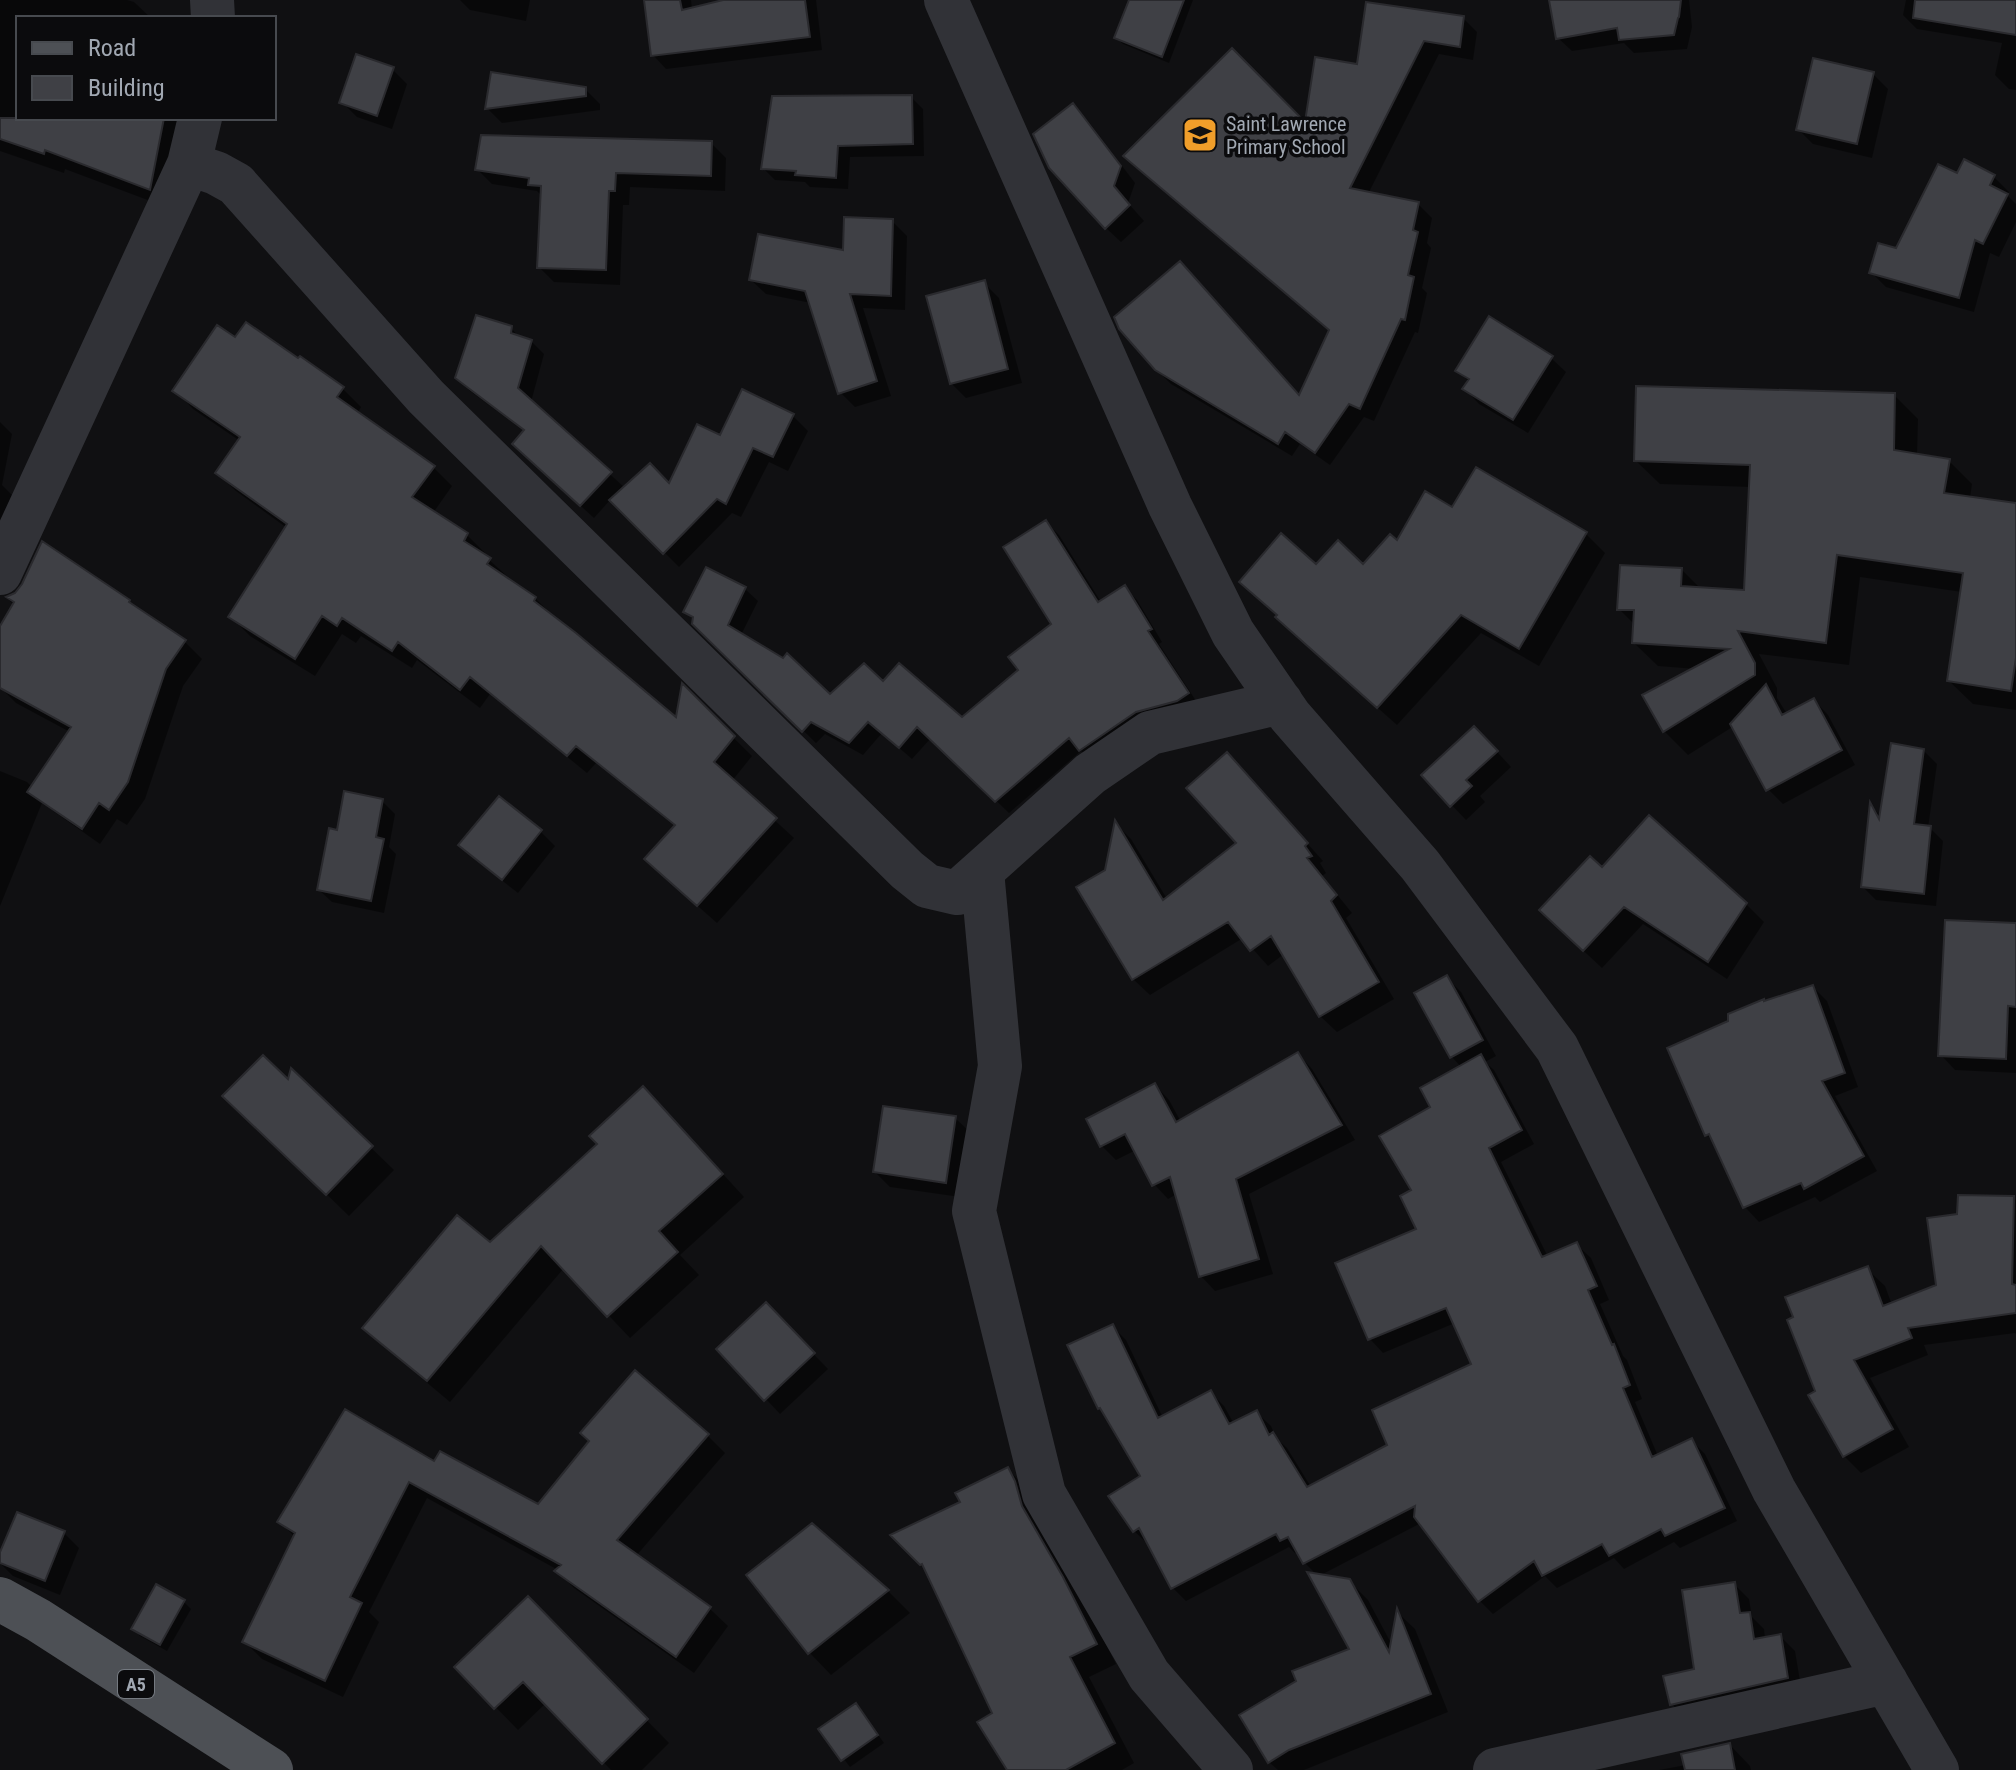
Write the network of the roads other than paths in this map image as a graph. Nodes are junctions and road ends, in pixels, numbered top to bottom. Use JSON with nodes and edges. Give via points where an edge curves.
{"nodes":[{"id":1,"x":946,"y":0,"type":"edge"},
{"id":2,"x":200,"y":120,"type":"edge"},
{"id":3,"x":189,"y":164,"type":"junction"},
{"id":4,"x":0,"y":573,"type":"edge"},
{"id":5,"x":1281,"y":702,"type":"junction"},
{"id":6,"x":982,"y":871,"type":"junction"},
{"id":7,"x":0,"y":1599,"type":"edge"},
{"id":8,"x":1886,"y":1682,"type":"junction"},
{"id":9,"x":271,"y":1770,"type":"edge"},
{"id":10,"x":1231,"y":1770,"type":"edge"},
{"id":11,"x":1495,"y":1770,"type":"edge"},
{"id":12,"x":1937,"y":1770,"type":"edge"}],
"edges":[{"from":1,"to":5,"type":"street","via":[[1170,506],[1233,633]]},
{"from":2,"to":3,"type":"street"},
{"from":3,"to":4,"type":"street"},
{"from":3,"to":6,"type":"street","via":[[236,184],[426,397],[907,870],[927,886],[957,893]]},
{"from":5,"to":6,"type":"street","via":[[1150,733],[1090,774]]},
{"from":5,"to":8,"type":"street","via":[[1420,865],[1557,1048],[1774,1490]]},
{"from":6,"to":10,"type":"street","via":[[1000,1066],[974,1211],[1044,1494],[1149,1675]]},
{"from":7,"to":9,"type":"main road","number":"A5"},
{"from":8,"to":11,"type":"street"},
{"from":8,"to":12,"type":"street"}]}
